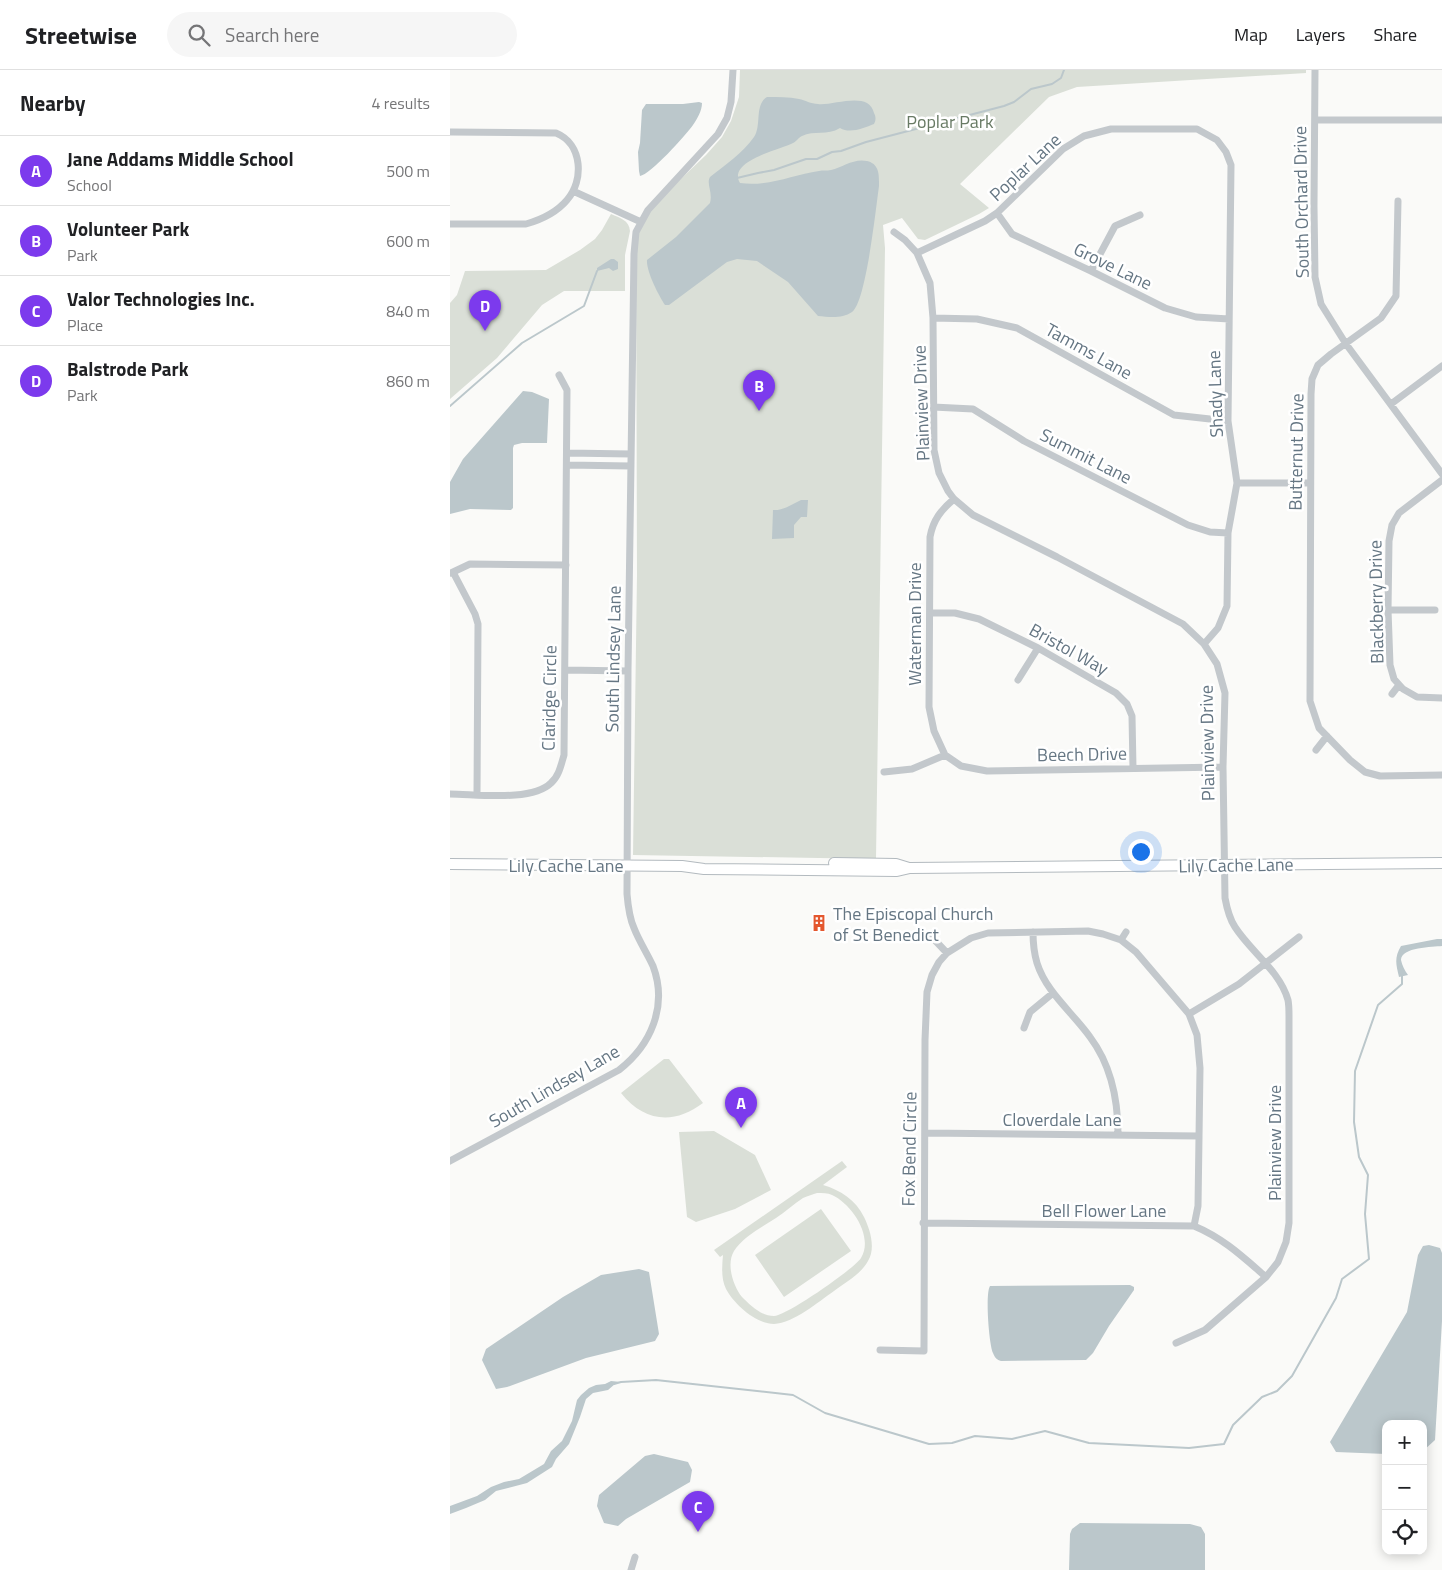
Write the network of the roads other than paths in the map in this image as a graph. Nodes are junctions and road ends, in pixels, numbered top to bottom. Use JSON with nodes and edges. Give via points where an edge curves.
{"nodes":[{"id":1,"x":733,"y":70,"type":"edge"},
{"id":2,"x":1315,"y":70,"type":"edge"},
{"id":3,"x":1315,"y":120,"type":"junction"},
{"id":4,"x":1442,"y":120,"type":"edge"},
{"id":5,"x":450,"y":132,"type":"edge"},
{"id":6,"x":1217,"y":140,"type":"joint"},
{"id":7,"x":573,"y":191,"type":"junction"},
{"id":8,"x":1398,"y":201,"type":"dead end"},
{"id":9,"x":997,"y":213,"type":"junction"},
{"id":10,"x":1140,"y":215,"type":"dead end"},
{"id":11,"x":640,"y":222,"type":"junction"},
{"id":12,"x":450,"y":224,"type":"edge"},
{"id":13,"x":894,"y":232,"type":"dead end"},
{"id":14,"x":917,"y":253,"type":"junction"},
{"id":15,"x":1091,"y":271,"type":"junction"},
{"id":16,"x":934,"y":318,"type":"junction"},
{"id":17,"x":1229,"y":319,"type":"junction"},
{"id":18,"x":1346,"y":344,"type":"junction"},
{"id":19,"x":1442,"y":366,"type":"edge"},
{"id":20,"x":559,"y":375,"type":"dead end"},
{"id":21,"x":1391,"y":404,"type":"junction"},
{"id":22,"x":933,"y":407,"type":"junction"},
{"id":23,"x":1228,"y":421,"type":"junction"},
{"id":24,"x":567,"y":453,"type":"junction"},
{"id":25,"x":631,"y":454,"type":"junction"},
{"id":26,"x":567,"y":465,"type":"junction"},
{"id":27,"x":631,"y":466,"type":"junction"},
{"id":28,"x":1442,"y":474,"type":"edge"},
{"id":29,"x":1442,"y":480,"type":"edge"},
{"id":30,"x":1237,"y":483,"type":"junction"},
{"id":31,"x":1310,"y":483,"type":"junction"},
{"id":32,"x":954,"y":499,"type":"junction"},
{"id":33,"x":1228,"y":533,"type":"junction"},
{"id":34,"x":566,"y":565,"type":"junction"},
{"id":35,"x":452,"y":573,"type":"edge"},
{"id":36,"x":1388,"y":610,"type":"junction"},
{"id":37,"x":1435,"y":610,"type":"dead end"},
{"id":38,"x":930,"y":613,"type":"junction"},
{"id":39,"x":1204,"y":644,"type":"junction"},
{"id":40,"x":1038,"y":648,"type":"junction"},
{"id":41,"x":565,"y":670,"type":"junction"},
{"id":42,"x":628,"y":671,"type":"junction"},
{"id":43,"x":1018,"y":680,"type":"dead end"},
{"id":44,"x":1399,"y":686,"type":"junction"},
{"id":45,"x":1392,"y":694,"type":"dead end"},
{"id":46,"x":1442,"y":698,"type":"edge"},
{"id":47,"x":1327,"y":736,"type":"junction"},
{"id":48,"x":1316,"y":750,"type":"dead end"},
{"id":49,"x":945,"y":755,"type":"junction"},
{"id":50,"x":1132,"y":768,"type":"junction"},
{"id":51,"x":1223,"y":768,"type":"junction"},
{"id":52,"x":884,"y":772,"type":"dead end"},
{"id":53,"x":1442,"y":775,"type":"edge"},
{"id":54,"x":450,"y":794,"type":"edge"},
{"id":55,"x":477,"y":794,"type":"junction"},
{"id":56,"x":1442,"y":863,"type":"edge"},
{"id":57,"x":450,"y":864,"type":"edge"},
{"id":58,"x":628,"y":865,"type":"junction"},
{"id":59,"x":1224,"y":865,"type":"junction"},
{"id":60,"x":1033,"y":932,"type":"junction"},
{"id":61,"x":1126,"y":932,"type":"dead end"},
{"id":62,"x":930,"y":935,"type":"dead end"},
{"id":63,"x":1299,"y":937,"type":"dead end"},
{"id":64,"x":1121,"y":940,"type":"junction"},
{"id":65,"x":948,"y":953,"type":"junction"},
{"id":66,"x":1265,"y":964,"type":"junction"},
{"id":67,"x":1053,"y":993,"type":"junction"},
{"id":68,"x":1189,"y":1014,"type":"junction"},
{"id":69,"x":1024,"y":1028,"type":"dead end"},
{"id":70,"x":925,"y":1133,"type":"junction"},
{"id":71,"x":1118,"y":1134,"type":"junction"},
{"id":72,"x":1199,"y":1136,"type":"junction"},
{"id":73,"x":450,"y":1161,"type":"edge"},
{"id":74,"x":923,"y":1223,"type":"junction"},
{"id":75,"x":1194,"y":1226,"type":"junction"},
{"id":76,"x":1266,"y":1277,"type":"junction"},
{"id":77,"x":1176,"y":1343,"type":"dead end"},
{"id":78,"x":880,"y":1350,"type":"dead end"},
{"id":79,"x":635,"y":1557,"type":"dead end"},
{"id":80,"x":631,"y":1570,"type":"edge"}],
"edges":[{"from":1,"to":11,"type":"street","name":"South Lindsey Lane","via":[[732,102],[718,134]]},
{"from":2,"to":3,"type":"street","name":"South Orchard Drive"},
{"from":3,"to":4,"type":"street"},
{"from":3,"to":18,"type":"street","name":"South Orchard Drive","via":[[1315,277],[1321,304]]},
{"from":5,"to":7,"type":"street","via":[[551,133],[562,136],[573,146],[578,159]]},
{"from":6,"to":9,"type":"street","name":"Poplar Lane","via":[[1197,129],[1111,129],[1084,136],[1064,149]]},
{"from":6,"to":17,"type":"street","name":"Shady Lane","via":[[1231,165]]},
{"from":7,"to":11,"type":"street"},
{"from":7,"to":12,"type":"street","via":[[561,206],[526,224]]},
{"from":8,"to":18,"type":"street","name":"Butternut Drive","via":[[1396,296],[1381,318]]},
{"from":9,"to":14,"type":"street","name":"Poplar Lane"},
{"from":9,"to":15,"type":"street","name":"Grove Lane","via":[[1012,234]]},
{"from":10,"to":15,"type":"street","via":[[1115,226]]},
{"from":11,"to":25,"type":"street","name":"South Lindsey Lane","via":[[634,254]]},
{"from":13,"to":14,"type":"street","name":"Plainview Drive"},
{"from":14,"to":16,"type":"street","name":"Plainview Drive","via":[[930,283]]},
{"from":15,"to":17,"type":"street","name":"Grove Lane","via":[[1165,308],[1196,318]]},
{"from":16,"to":22,"type":"street","name":"Plainview Drive"},
{"from":16,"to":23,"type":"street","name":"Tamms Lane","via":[[977,319],[1017,328],[1174,415]]},
{"from":17,"to":23,"type":"street","name":"Shady Lane"},
{"from":18,"to":21,"type":"street","name":"South Orchard Drive"},
{"from":18,"to":31,"type":"street","name":"Butternut Drive","via":[[1318,366],[1312,379]]},
{"from":19,"to":21,"type":"street"},
{"from":20,"to":24,"type":"street","name":"Claridge Circle","via":[[567,390]]},
{"from":21,"to":28,"type":"street","name":"South Orchard Drive"},
{"from":22,"to":32,"type":"street","name":"Plainview Drive","via":[[934,450],[939,473]]},
{"from":22,"to":33,"type":"street","name":"Summit Lane","via":[[973,408],[1024,441],[1188,525],[1210,532]]},
{"from":23,"to":30,"type":"street","name":"Shady Lane"},
{"from":24,"to":25,"type":"street"},
{"from":24,"to":26,"type":"street","name":"Claridge Circle"},
{"from":25,"to":27,"type":"street","name":"South Lindsey Lane"},
{"from":26,"to":27,"type":"street"},
{"from":26,"to":34,"type":"street","name":"Claridge Circle"},
{"from":27,"to":42,"type":"street","name":"South Lindsey Lane"},
{"from":29,"to":36,"type":"street","name":"Blackberry Drive","via":[[1399,512],[1392,525]]},
{"from":30,"to":31,"type":"street"},
{"from":30,"to":33,"type":"street","name":"Shady Lane"},
{"from":31,"to":47,"type":"street","name":"Butternut Drive","via":[[1310,701],[1319,728]]},
{"from":32,"to":38,"type":"street","name":"Waterman Drive","via":[[937,516],[931,529]]},
{"from":32,"to":39,"type":"street","name":"Plainview Drive","via":[[973,515],[1183,624]]},
{"from":33,"to":39,"type":"street","name":"Shady Lane","via":[[1227,606],[1218,628]]},
{"from":34,"to":35,"type":"street","via":[[470,564]]},
{"from":34,"to":41,"type":"street","name":"Claridge Circle"},
{"from":35,"to":55,"type":"street","via":[[478,624]]},
{"from":36,"to":37,"type":"street"},
{"from":36,"to":44,"type":"street","name":"Blackberry Drive","via":[[1390,665]]},
{"from":38,"to":40,"type":"street","name":"Bristol Way","via":[[980,618]]},
{"from":38,"to":49,"type":"street","name":"Waterman Drive","via":[[929,707],[934,731]]},
{"from":39,"to":51,"type":"street","name":"Plainview Drive","via":[[1217,664],[1225,693]]},
{"from":40,"to":43,"type":"street"},
{"from":40,"to":50,"type":"street","name":"Bristol Way","via":[[1116,693],[1127,704],[1132,716]]},
{"from":41,"to":42,"type":"street"},
{"from":41,"to":55,"type":"street","name":"Claridge Circle","via":[[564,755],[552,783],[523,795]]},
{"from":42,"to":58,"type":"street","name":"South Lindsey Lane"},
{"from":44,"to":45,"type":"street","name":"Blackberry Drive"},
{"from":44,"to":46,"type":"street","name":"Blackberry Drive","via":[[1417,697]]},
{"from":47,"to":48,"type":"street"},
{"from":47,"to":53,"type":"street","name":"Butternut Drive","via":[[1365,772],[1380,776]]},
{"from":49,"to":50,"type":"street","name":"Beech Drive","via":[[961,766],[987,771]]},
{"from":49,"to":52,"type":"street","via":[[912,769]]},
{"from":50,"to":51,"type":"street","name":"Beech Drive"},
{"from":51,"to":59,"type":"street","name":"Plainview Drive"},
{"from":54,"to":55,"type":"street","name":"Claridge Circle"},
{"from":56,"to":59,"type":"street","name":"Lily Cache Lane"},
{"from":57,"to":58,"type":"street","name":"Lily Cache Lane"},
{"from":58,"to":59,"type":"street","name":"Lily Cache Lane","via":[[896,864],[910,868]]},
{"from":58,"to":73,"type":"street","name":"South Lindsey Lane","via":[[630,918],[652,964],[659,991],[650,1035],[638,1053],[619,1070]]},
{"from":59,"to":66,"type":"street","name":"Plainview Drive","via":[[1228,912],[1235,928]]},
{"from":60,"to":64,"type":"street","name":"Fox Bend Circle","via":[[1093,932]]},
{"from":60,"to":65,"type":"street","name":"Fox Bend Circle","via":[[981,934]]},
{"from":60,"to":67,"type":"street","via":[[1037,964]]},
{"from":61,"to":64,"type":"street"},
{"from":62,"to":65,"type":"street"},
{"from":63,"to":66,"type":"street"},
{"from":64,"to":68,"type":"street","name":"Fox Bend Circle","via":[[1136,952]]},
{"from":65,"to":70,"type":"street","name":"Fox Bend Circle","via":[[932,975],[926,999]]},
{"from":66,"to":68,"type":"street"},
{"from":66,"to":76,"type":"street","name":"Plainview Drive","via":[[1282,986],[1290,1016],[1289,1223],[1278,1262]]},
{"from":67,"to":69,"type":"street","via":[[1030,1012]]},
{"from":67,"to":71,"type":"street","via":[[1091,1038],[1107,1067],[1117,1103]]},
{"from":68,"to":72,"type":"street","name":"Fox Bend Circle","via":[[1200,1052]]},
{"from":70,"to":71,"type":"street","name":"Cloverdale Lane"},
{"from":70,"to":74,"type":"street","name":"Fox Bend Circle"},
{"from":71,"to":72,"type":"street","name":"Cloverdale Lane"},
{"from":72,"to":75,"type":"street","name":"Fox Bend Circle","via":[[1198,1206]]},
{"from":74,"to":75,"type":"street","name":"Bell Flower Lane"},
{"from":74,"to":78,"type":"street","name":"Fox Bend Circle","via":[[924,1351]]},
{"from":75,"to":76,"type":"street","name":"Bell Flower Lane","via":[[1224,1242]]},
{"from":76,"to":77,"type":"street","name":"Plainview Drive","via":[[1205,1330]]},
{"from":79,"to":80,"type":"street"}]}
